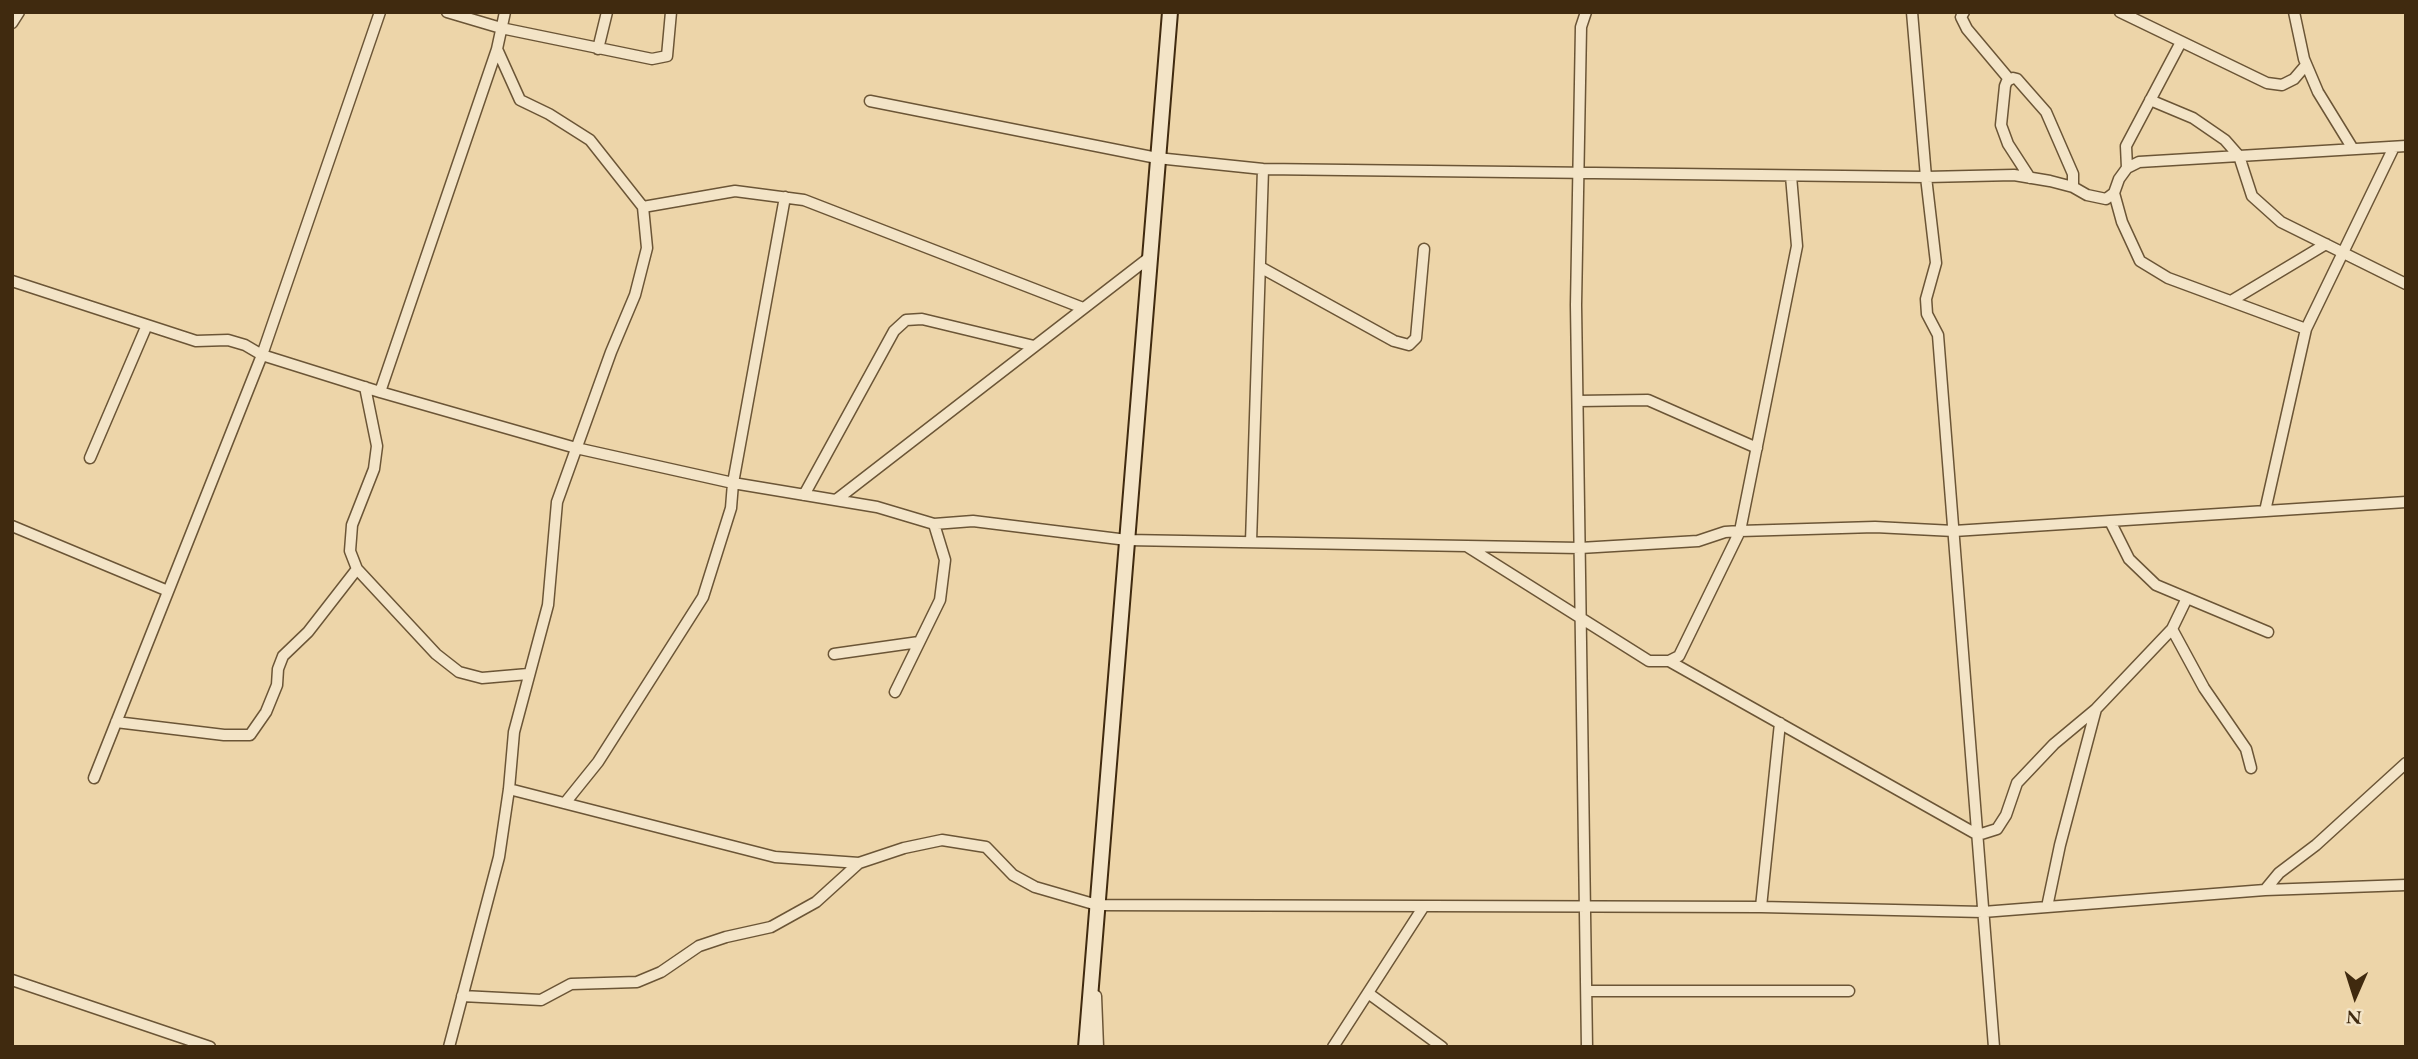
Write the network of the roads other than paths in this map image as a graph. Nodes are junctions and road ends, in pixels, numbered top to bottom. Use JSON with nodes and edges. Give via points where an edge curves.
{"nodes":[{"id":1,"x":19,"y":12,"type":"edge"},
{"id":2,"x":380,"y":12,"type":"edge"},
{"id":3,"x":447,"y":12,"type":"edge"},
{"id":4,"x":505,"y":12,"type":"edge"},
{"id":5,"x":607,"y":12,"type":"edge"},
{"id":6,"x":671,"y":12,"type":"edge"},
{"id":7,"x":1170,"y":12,"type":"edge"},
{"id":8,"x":1586,"y":12,"type":"edge"},
{"id":9,"x":1912,"y":12,"type":"edge"},
{"id":10,"x":1964,"y":12,"type":"edge"},
{"id":11,"x":2120,"y":12,"type":"edge"},
{"id":12,"x":2294,"y":12,"type":"edge"},
{"id":13,"x":12,"y":23,"type":"edge"},
{"id":14,"x":501,"y":27,"type":"junction"},
{"id":15,"x":2181,"y":42,"type":"junction"},
{"id":16,"x":497,"y":49,"type":"junction"},
{"id":17,"x":598,"y":49,"type":"junction"},
{"id":18,"x":2306,"y":65,"type":"junction"},
{"id":19,"x":2009,"y":79,"type":"junction"},
{"id":20,"x":2150,"y":100,"type":"junction"},
{"id":21,"x":870,"y":101,"type":"dead end"},
{"id":22,"x":2406,"y":146,"type":"edge"},
{"id":23,"x":2394,"y":147,"type":"junction"},
{"id":24,"x":2353,"y":149,"type":"junction"},
{"id":25,"x":2239,"y":156,"type":"junction"},
{"id":26,"x":1157,"y":158,"type":"junction"},
{"id":27,"x":1263,"y":169,"type":"junction"},
{"id":28,"x":2127,"y":169,"type":"junction"},
{"id":29,"x":1578,"y":174,"type":"junction"},
{"id":30,"x":1791,"y":176,"type":"junction"},
{"id":31,"x":1926,"y":177,"type":"junction"},
{"id":32,"x":2030,"y":177,"type":"junction"},
{"id":33,"x":2073,"y":187,"type":"junction"},
{"id":34,"x":2114,"y":193,"type":"junction"},
{"id":35,"x":785,"y":197,"type":"junction"},
{"id":36,"x":643,"y":207,"type":"junction"},
{"id":37,"x":2326,"y":244,"type":"junction"},
{"id":38,"x":1424,"y":248,"type":"dead end"},
{"id":39,"x":2341,"y":252,"type":"junction"},
{"id":40,"x":1150,"y":257,"type":"junction"},
{"id":41,"x":1260,"y":267,"type":"junction"},
{"id":42,"x":12,"y":281,"type":"edge"},
{"id":43,"x":2406,"y":284,"type":"edge"},
{"id":44,"x":2231,"y":301,"type":"junction"},
{"id":45,"x":1083,"y":309,"type":"junction"},
{"id":46,"x":147,"y":325,"type":"junction"},
{"id":47,"x":2306,"y":329,"type":"junction"},
{"id":48,"x":1034,"y":346,"type":"junction"},
{"id":49,"x":262,"y":355,"type":"junction"},
{"id":50,"x":365,"y":387,"type":"junction"},
{"id":51,"x":380,"y":392,"type":"junction"},
{"id":52,"x":1578,"y":401,"type":"junction"},
{"id":53,"x":576,"y":448,"type":"junction"},
{"id":54,"x":1757,"y":448,"type":"junction"},
{"id":55,"x":90,"y":458,"type":"dead end"},
{"id":56,"x":733,"y":483,"type":"junction"},
{"id":57,"x":804,"y":495,"type":"junction"},
{"id":58,"x":836,"y":500,"type":"junction"},
{"id":59,"x":2406,"y":502,"type":"edge"},
{"id":60,"x":2264,"y":512,"type":"junction"},
{"id":61,"x":2110,"y":522,"type":"junction"},
{"id":62,"x":934,"y":523,"type":"junction"},
{"id":63,"x":12,"y":526,"type":"edge"},
{"id":64,"x":1740,"y":531,"type":"junction"},
{"id":65,"x":1954,"y":531,"type":"junction"},
{"id":66,"x":1127,"y":540,"type":"junction"},
{"id":67,"x":1251,"y":542,"type":"junction"},
{"id":68,"x":1467,"y":546,"type":"junction"},
{"id":69,"x":1580,"y":548,"type":"junction"},
{"id":70,"x":358,"y":569,"type":"junction"},
{"id":71,"x":168,"y":591,"type":"junction"},
{"id":72,"x":2187,"y":598,"type":"junction"},
{"id":73,"x":1581,"y":619,"type":"junction"},
{"id":74,"x":2172,"y":629,"type":"junction"},
{"id":75,"x":2268,"y":632,"type":"dead end"},
{"id":76,"x":919,"y":642,"type":"junction"},
{"id":77,"x":834,"y":654,"type":"dead end"},
{"id":78,"x":1669,"y":661,"type":"junction"},
{"id":79,"x":528,"y":674,"type":"junction"},
{"id":80,"x":895,"y":692,"type":"dead end"},
{"id":81,"x":2096,"y":709,"type":"junction"},
{"id":82,"x":116,"y":722,"type":"junction"},
{"id":83,"x":1780,"y":723,"type":"junction"},
{"id":84,"x":2406,"y":763,"type":"edge"},
{"id":85,"x":2251,"y":768,"type":"dead end"},
{"id":86,"x":94,"y":778,"type":"dead end"},
{"id":87,"x":509,"y":789,"type":"junction"},
{"id":88,"x":565,"y":803,"type":"junction"},
{"id":89,"x":1978,"y":835,"type":"junction"},
{"id":90,"x":859,"y":863,"type":"junction"},
{"id":91,"x":2406,"y":885,"type":"edge"},
{"id":92,"x":2265,"y":890,"type":"junction"},
{"id":93,"x":1097,"y":905,"type":"junction"},
{"id":94,"x":1424,"y":906,"type":"junction"},
{"id":95,"x":1585,"y":906,"type":"junction"},
{"id":96,"x":1761,"y":907,"type":"junction"},
{"id":97,"x":2047,"y":907,"type":"junction"},
{"id":98,"x":1983,"y":912,"type":"junction"},
{"id":99,"x":1094,"y":950,"type":"junction"},
{"id":100,"x":12,"y":980,"type":"edge"},
{"id":101,"x":1587,"y":991,"type":"junction"},
{"id":102,"x":1849,"y":991,"type":"dead end"},
{"id":103,"x":1368,"y":993,"type":"junction"},
{"id":104,"x":462,"y":996,"type":"junction"},
{"id":105,"x":210,"y":1047,"type":"edge"},
{"id":106,"x":449,"y":1047,"type":"edge"},
{"id":107,"x":1086,"y":1047,"type":"edge"},
{"id":108,"x":1098,"y":1047,"type":"edge"},
{"id":109,"x":1334,"y":1047,"type":"edge"},
{"id":110,"x":1442,"y":1047,"type":"edge"},
{"id":111,"x":1587,"y":1047,"type":"edge"},
{"id":112,"x":1994,"y":1047,"type":"edge"}],
"edges":[{"from":1,"to":13,"type":"street"},
{"from":2,"to":49,"type":"street"},
{"from":3,"to":14,"type":"street"},
{"from":4,"to":14,"type":"street"},
{"from":5,"to":17,"type":"street"},
{"from":6,"to":17,"type":"street","via":[[667,56],[652,59]]},
{"from":7,"to":26,"type":"street"},
{"from":8,"to":29,"type":"street","via":[[1581,27]]},
{"from":9,"to":31,"type":"street"},
{"from":10,"to":19,"type":"street","via":[[1961,17],[1967,29]]},
{"from":11,"to":15,"type":"street"},
{"from":12,"to":18,"type":"street"},
{"from":14,"to":16,"type":"street"},
{"from":14,"to":17,"type":"street"},
{"from":15,"to":18,"type":"street","via":[[2267,83],[2282,85]]},
{"from":15,"to":20,"type":"street"},
{"from":16,"to":36,"type":"street","via":[[520,100],[590,140]]},
{"from":16,"to":51,"type":"street"},
{"from":18,"to":24,"type":"street"},
{"from":19,"to":32,"type":"street","via":[[2001,125]]},
{"from":19,"to":33,"type":"street","via":[[2017,79],[2046,112],[2073,174]]},
{"from":20,"to":25,"type":"street","via":[[2193,118]]},
{"from":20,"to":28,"type":"street","via":[[2126,146]]},
{"from":21,"to":26,"type":"street"},
{"from":22,"to":23,"type":"street"},
{"from":23,"to":24,"type":"street"},
{"from":23,"to":39,"type":"street"},
{"from":24,"to":25,"type":"street"},
{"from":25,"to":28,"type":"street","via":[[2139,162]]},
{"from":25,"to":37,"type":"street","via":[[2252,196],[2281,222]]},
{"from":26,"to":27,"type":"street"},
{"from":26,"to":40,"type":"street"},
{"from":27,"to":29,"type":"street"},
{"from":27,"to":41,"type":"street"},
{"from":28,"to":34,"type":"street"},
{"from":29,"to":30,"type":"street"},
{"from":29,"to":52,"type":"street"},
{"from":30,"to":31,"type":"street"},
{"from":30,"to":54,"type":"street","via":[[1797,246]]},
{"from":31,"to":32,"type":"street"},
{"from":31,"to":65,"type":"street","via":[[1936,263],[1926,299],[1927,314],[1938,335]]},
{"from":32,"to":33,"type":"street"},
{"from":33,"to":34,"type":"street","via":[[2106,199]]},
{"from":34,"to":44,"type":"street","via":[[2140,261],[2168,278]]},
{"from":35,"to":36,"type":"street","via":[[735,191]]},
{"from":35,"to":45,"type":"street","via":[[804,200]]},
{"from":35,"to":56,"type":"street"},
{"from":36,"to":53,"type":"street","via":[[647,248],[635,295]]},
{"from":37,"to":39,"type":"street"},
{"from":37,"to":44,"type":"street"},
{"from":38,"to":41,"type":"street","via":[[1416,338],[1409,345]]},
{"from":39,"to":43,"type":"street"},
{"from":39,"to":47,"type":"street"},
{"from":40,"to":45,"type":"street"},
{"from":40,"to":66,"type":"street"},
{"from":41,"to":67,"type":"street"},
{"from":42,"to":46,"type":"street"},
{"from":44,"to":47,"type":"street"},
{"from":45,"to":48,"type":"street"},
{"from":46,"to":49,"type":"street","via":[[196,341],[228,340]]},
{"from":46,"to":55,"type":"street"},
{"from":47,"to":60,"type":"street"},
{"from":48,"to":57,"type":"street","via":[[906,320],[894,331]]},
{"from":48,"to":58,"type":"street"},
{"from":49,"to":50,"type":"street"},
{"from":49,"to":71,"type":"street"},
{"from":50,"to":51,"type":"street"},
{"from":50,"to":70,"type":"street","via":[[377,446],[374,469],[352,525],[350,551]]},
{"from":51,"to":53,"type":"street"},
{"from":52,"to":54,"type":"street","via":[[1648,400]]},
{"from":52,"to":69,"type":"street"},
{"from":53,"to":56,"type":"street"},
{"from":53,"to":79,"type":"street","via":[[557,502],[548,605]]},
{"from":54,"to":64,"type":"street"},
{"from":56,"to":57,"type":"street"},
{"from":56,"to":88,"type":"street","via":[[731,508],[703,597],[598,762]]},
{"from":57,"to":58,"type":"street"},
{"from":58,"to":62,"type":"street"},
{"from":59,"to":60,"type":"street"},
{"from":60,"to":61,"type":"street"},
{"from":61,"to":65,"type":"street"},
{"from":61,"to":72,"type":"street","via":[[2129,559],[2156,585]]},
{"from":62,"to":66,"type":"street","via":[[973,521]]},
{"from":62,"to":76,"type":"street","via":[[945,560],[940,600]]},
{"from":63,"to":71,"type":"street"},
{"from":64,"to":65,"type":"street","via":[[1875,527]]},
{"from":64,"to":69,"type":"street","via":[[1698,541]]},
{"from":64,"to":78,"type":"street","via":[[1679,656]]},
{"from":65,"to":89,"type":"street"},
{"from":66,"to":67,"type":"street"},
{"from":66,"to":93,"type":"street"},
{"from":67,"to":68,"type":"street"},
{"from":68,"to":69,"type":"street"},
{"from":68,"to":73,"type":"street"},
{"from":69,"to":73,"type":"street"},
{"from":70,"to":79,"type":"street","via":[[436,654],[459,672],[482,678]]},
{"from":70,"to":82,"type":"street","via":[[284,656],[278,685],[250,735]]},
{"from":71,"to":82,"type":"street"},
{"from":72,"to":74,"type":"street"},
{"from":72,"to":75,"type":"street"},
{"from":73,"to":78,"type":"street","via":[[1649,661]]},
{"from":73,"to":95,"type":"street"},
{"from":74,"to":81,"type":"street"},
{"from":74,"to":85,"type":"street","via":[[2204,688],[2246,749]]},
{"from":76,"to":77,"type":"street"},
{"from":76,"to":80,"type":"street"},
{"from":78,"to":83,"type":"street"},
{"from":79,"to":87,"type":"street","via":[[514,732]]},
{"from":81,"to":89,"type":"street","via":[[2017,783],[1997,829]]},
{"from":81,"to":97,"type":"street"},
{"from":82,"to":86,"type":"street"},
{"from":83,"to":89,"type":"street"},
{"from":83,"to":96,"type":"street"},
{"from":84,"to":92,"type":"street"},
{"from":87,"to":88,"type":"street"},
{"from":87,"to":104,"type":"street","via":[[499,858]]},
{"from":88,"to":90,"type":"street","via":[[775,857]]},
{"from":89,"to":98,"type":"street"},
{"from":90,"to":93,"type":"street","via":[[942,840],[986,847],[1013,874],[1035,887]]},
{"from":90,"to":104,"type":"street","via":[[816,902],[771,927],[699,946],[637,982],[570,984],[541,1000]]},
{"from":91,"to":92,"type":"street"},
{"from":92,"to":97,"type":"street"},
{"from":93,"to":94,"type":"street"},
{"from":93,"to":99,"type":"street"},
{"from":94,"to":95,"type":"street"},
{"from":94,"to":103,"type":"street"},
{"from":95,"to":96,"type":"street"},
{"from":95,"to":101,"type":"street"},
{"from":96,"to":98,"type":"street"},
{"from":97,"to":98,"type":"street"},
{"from":98,"to":112,"type":"street"},
{"from":99,"to":107,"type":"street"},
{"from":99,"to":108,"type":"street"},
{"from":100,"to":105,"type":"street"},
{"from":101,"to":102,"type":"street"},
{"from":101,"to":111,"type":"street"},
{"from":103,"to":109,"type":"street"},
{"from":103,"to":110,"type":"street"},
{"from":104,"to":106,"type":"street"}]}
